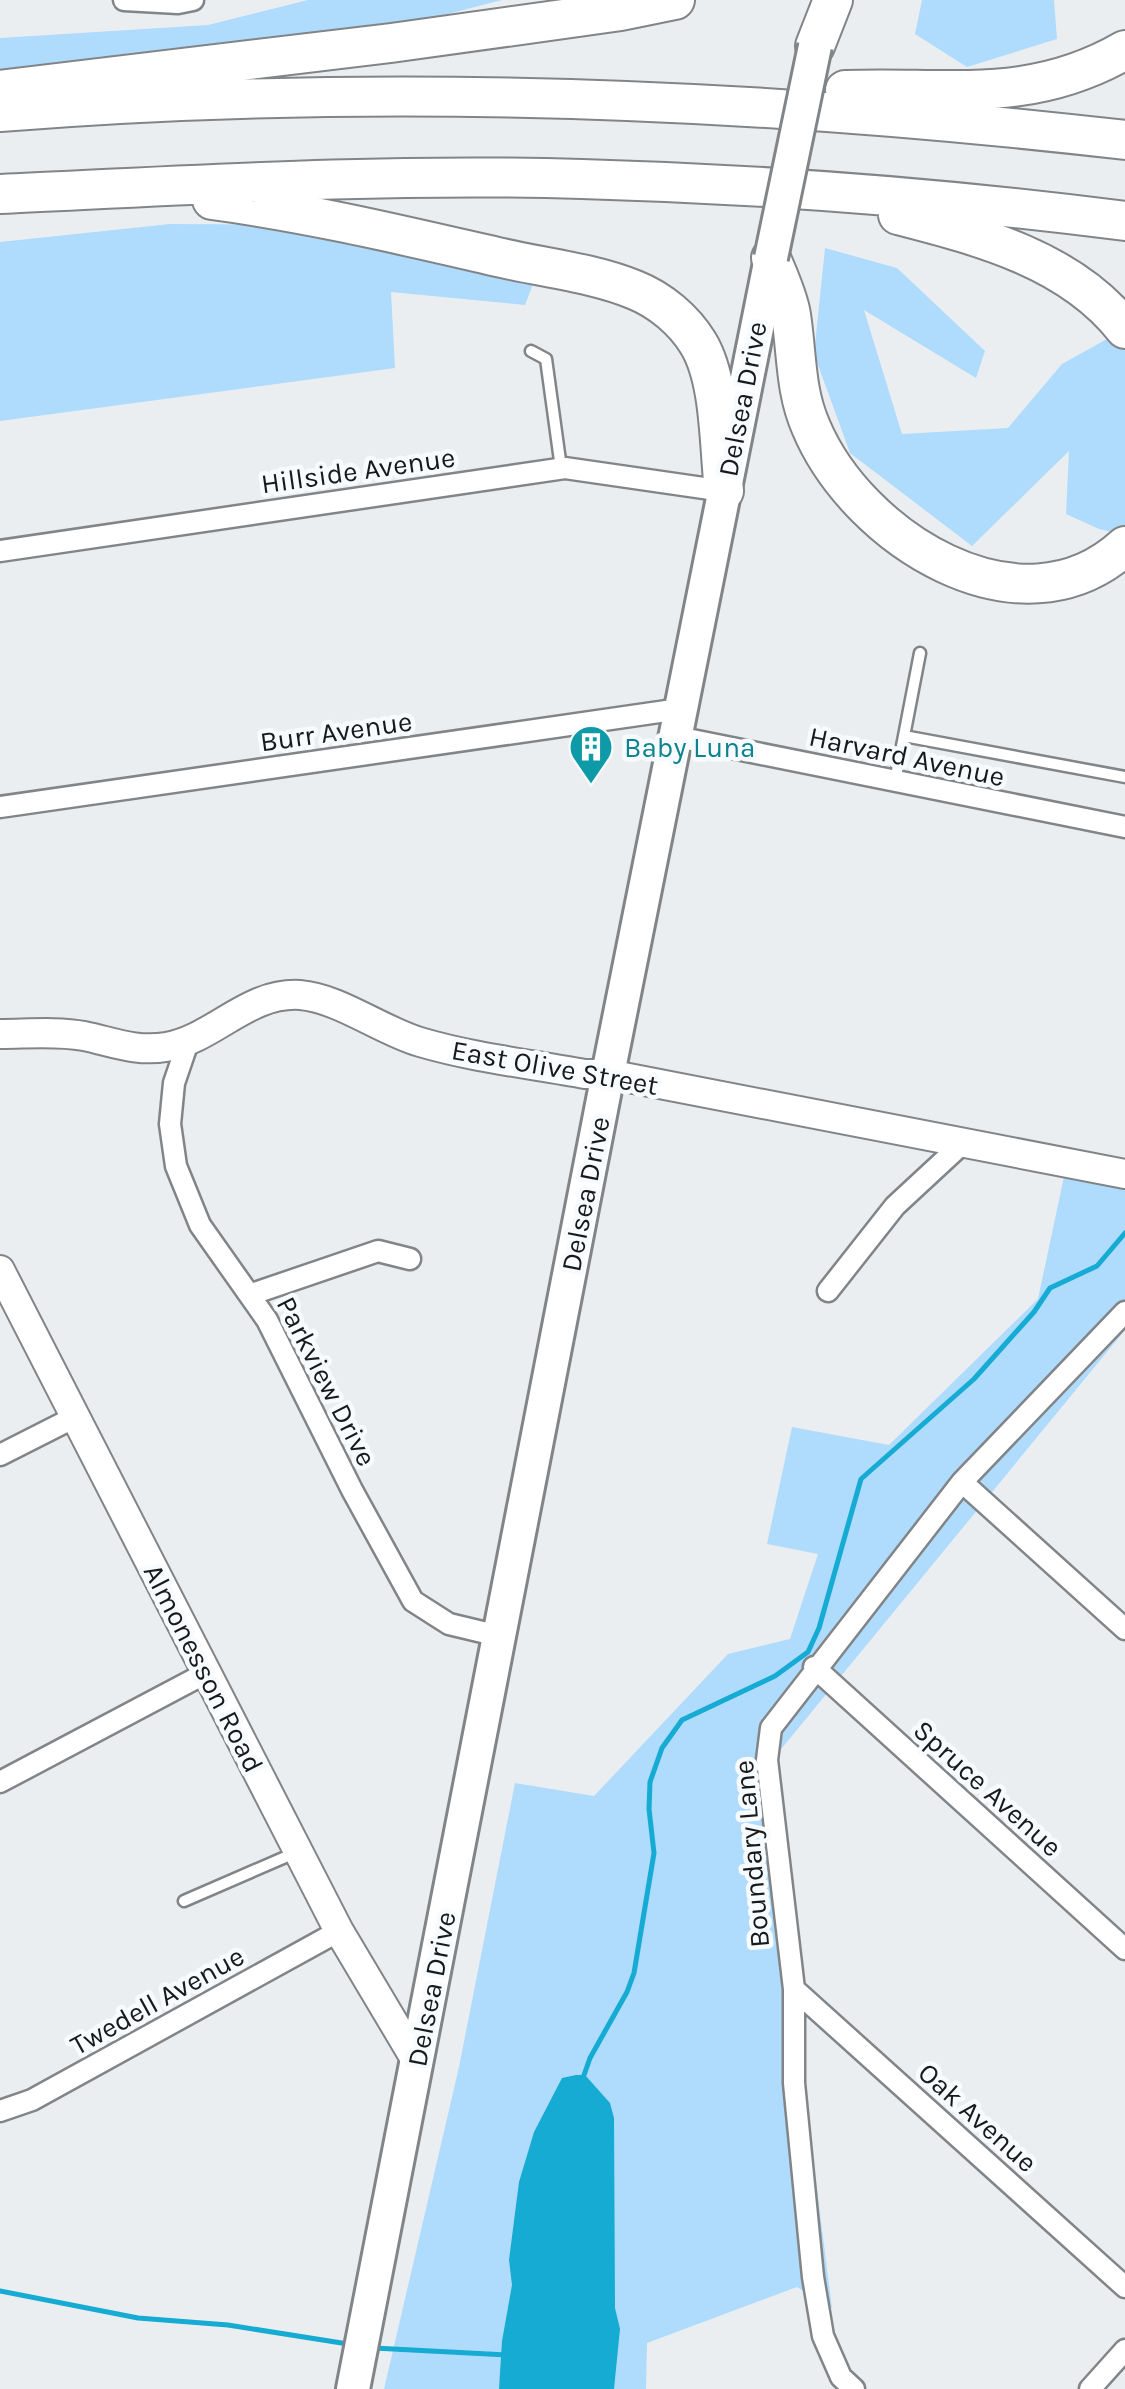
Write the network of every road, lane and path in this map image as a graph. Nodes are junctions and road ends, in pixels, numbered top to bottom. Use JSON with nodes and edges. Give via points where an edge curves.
{"nodes":[{"id":1,"x":124,"y":0,"type":"edge"},
{"id":2,"x":193,"y":0,"type":"edge"},
{"id":3,"x":675,"y":0,"type":"edge"},
{"id":4,"x":824,"y":0,"type":"edge"},
{"id":5,"x":833,"y":0,"type":"edge"},
{"id":6,"x":815,"y":46,"type":"junction"},
{"id":7,"x":1125,"y":50,"type":"edge"},
{"id":8,"x":0,"y":90,"type":"edge"},
{"id":9,"x":741,"y":105,"type":"junction"},
{"id":10,"x":0,"y":112,"type":"edge"},
{"id":11,"x":1125,"y":140,"type":"edge"},
{"id":12,"x":798,"y":190,"type":"junction"},
{"id":13,"x":0,"y":194,"type":"edge"},
{"id":14,"x":1125,"y":221,"type":"edge"},
{"id":15,"x":771,"y":258,"type":"junction"},
{"id":16,"x":1125,"y":328,"type":"edge"},
{"id":17,"x":531,"y":351,"type":"dead end"},
{"id":18,"x":561,"y":468,"type":"junction"},
{"id":19,"x":724,"y":491,"type":"junction"},
{"id":20,"x":1125,"y":546,"type":"edge"},
{"id":21,"x":0,"y":551,"type":"edge"},
{"id":22,"x":920,"y":653,"type":"dead end"},
{"id":23,"x":679,"y":723,"type":"junction"},
{"id":24,"x":904,"y":736,"type":"junction"},
{"id":25,"x":1125,"y":777,"type":"edge"},
{"id":26,"x":895,"y":782,"type":"junction"},
{"id":27,"x":0,"y":807,"type":"edge"},
{"id":28,"x":1125,"y":827,"type":"edge"},
{"id":29,"x":0,"y":1034,"type":"edge"},
{"id":30,"x":188,"y":1042,"type":"junction"},
{"id":31,"x":608,"y":1074,"type":"junction"},
{"id":32,"x":963,"y":1143,"type":"junction"},
{"id":33,"x":1125,"y":1174,"type":"edge"},
{"id":34,"x":410,"y":1259,"type":"dead end"},
{"id":35,"x":0,"y":1270,"type":"edge"},
{"id":36,"x":828,"y":1291,"type":"dead end"},
{"id":37,"x":252,"y":1294,"type":"junction"},
{"id":38,"x":1125,"y":1312,"type":"edge"},
{"id":39,"x":77,"y":1416,"type":"junction"},
{"id":40,"x":0,"y":1455,"type":"edge"},
{"id":41,"x":962,"y":1482,"type":"junction"},
{"id":42,"x":1125,"y":1629,"type":"edge"},
{"id":43,"x":499,"y":1636,"type":"junction"},
{"id":44,"x":814,"y":1668,"type":"junction"},
{"id":45,"x":206,"y":1673,"type":"junction"},
{"id":46,"x":0,"y":1782,"type":"edge"},
{"id":47,"x":298,"y":1851,"type":"junction"},
{"id":48,"x":184,"y":1901,"type":"dead end"},
{"id":49,"x":338,"y":1931,"type":"junction"},
{"id":50,"x":1125,"y":1949,"type":"edge"},
{"id":51,"x":794,"y":1989,"type":"junction"},
{"id":52,"x":417,"y":2062,"type":"junction"},
{"id":53,"x":0,"y":2111,"type":"edge"},
{"id":54,"x":1125,"y":2286,"type":"edge"},
{"id":55,"x":1125,"y":2350,"type":"edge"},
{"id":56,"x":359,"y":2361,"type":"edge"},
{"id":57,"x":854,"y":2389,"type":"edge"},
{"id":58,"x":1090,"y":2389,"type":"edge"}],
"edges":[{"from":1,"to":2,"type":"street"},
{"from":3,"to":8,"type":"highway"},
{"from":4,"to":6,"type":"main road","name":"Delsea Drive"},
{"from":5,"to":6,"type":"highway"},
{"from":6,"to":15,"type":"main road","name":"Delsea Drive","bridge":true},
{"from":7,"to":9,"type":"highway","via":[[1050,83],[970,91],[828,90]]},
{"from":9,"to":10,"type":"highway","via":[[341,97]]},
{"from":9,"to":11,"type":"highway"},
{"from":12,"to":13,"type":"highway","via":[[472,178]]},
{"from":12,"to":14,"type":"highway"},
{"from":12,"to":16,"type":"highway","via":[[1014,250],[1082,287]]},
{"from":13,"to":19,"type":"highway","via":[[234,203],[633,289],[670,311],[701,347],[712,381]]},
{"from":15,"to":19,"type":"main road","name":"Delsea Drive"},
{"from":15,"to":20,"type":"highway","via":[[791,313],[793,360],[811,428],[852,493],[888,528],[954,566],[1023,584],[1085,573]]},
{"from":17,"to":18,"type":"lane","via":[[546,359]]},
{"from":18,"to":19,"type":"street","name":"Hillside Avenue"},
{"from":18,"to":21,"type":"street","name":"Hillside Avenue"},
{"from":19,"to":23,"type":"main road","name":"Delsea Drive"},
{"from":22,"to":24,"type":"lane"},
{"from":23,"to":26,"type":"street","name":"Harvard Avenue"},
{"from":23,"to":27,"type":"street","name":"Burr Avenue"},
{"from":23,"to":31,"type":"main road","name":"Delsea Drive"},
{"from":24,"to":25,"type":"lane"},
{"from":24,"to":26,"type":"lane"},
{"from":26,"to":28,"type":"street","name":"Harvard Avenue"},
{"from":29,"to":30,"type":"street","name":"East Olive Street","via":[[84,1036],[146,1049]]},
{"from":30,"to":31,"type":"street","name":"East Olive Street","via":[[248,1006],[301,995],[440,1048]]},
{"from":30,"to":37,"type":"street","name":"Parkview Drive","via":[[170,1103],[176,1166],[200,1224]]},
{"from":31,"to":32,"type":"street","name":"East Olive Street"},
{"from":31,"to":43,"type":"main road","name":"Delsea Drive"},
{"from":32,"to":33,"type":"street","name":"East Olive Street"},
{"from":32,"to":36,"type":"street","via":[[895,1206]]},
{"from":34,"to":37,"type":"street","via":[[378,1250]]},
{"from":35,"to":39,"type":"street","name":"Almonesson Road"},
{"from":37,"to":43,"type":"street","name":"Parkview Drive","via":[[413,1601],[450,1624]]},
{"from":38,"to":41,"type":"street","name":"Boundary Lane"},
{"from":39,"to":40,"type":"street"},
{"from":39,"to":45,"type":"street","name":"Almonesson Road"},
{"from":41,"to":42,"type":"street"},
{"from":41,"to":44,"type":"street","name":"Boundary Lane"},
{"from":43,"to":52,"type":"main road","name":"Delsea Drive"},
{"from":44,"to":50,"type":"street","name":"Spruce Avenue"},
{"from":44,"to":51,"type":"street","name":"Boundary Lane","via":[[770,1728],[767,1760]]},
{"from":45,"to":46,"type":"street"},
{"from":45,"to":47,"type":"street","name":"Almonesson Road"},
{"from":47,"to":48,"type":"lane"},
{"from":47,"to":49,"type":"street","name":"Almonesson Road"},
{"from":49,"to":52,"type":"street","name":"Almonesson Road"},
{"from":49,"to":53,"type":"street","name":"Twedell Avenue","via":[[32,2100]]},
{"from":51,"to":54,"type":"street","name":"Oak Avenue"},
{"from":51,"to":57,"type":"street","name":"Boundary Lane","via":[[794,2082],[813,2277],[823,2336],[841,2377]]},
{"from":52,"to":56,"type":"main road","name":"Delsea Drive"},
{"from":55,"to":58,"type":"street"}]}
